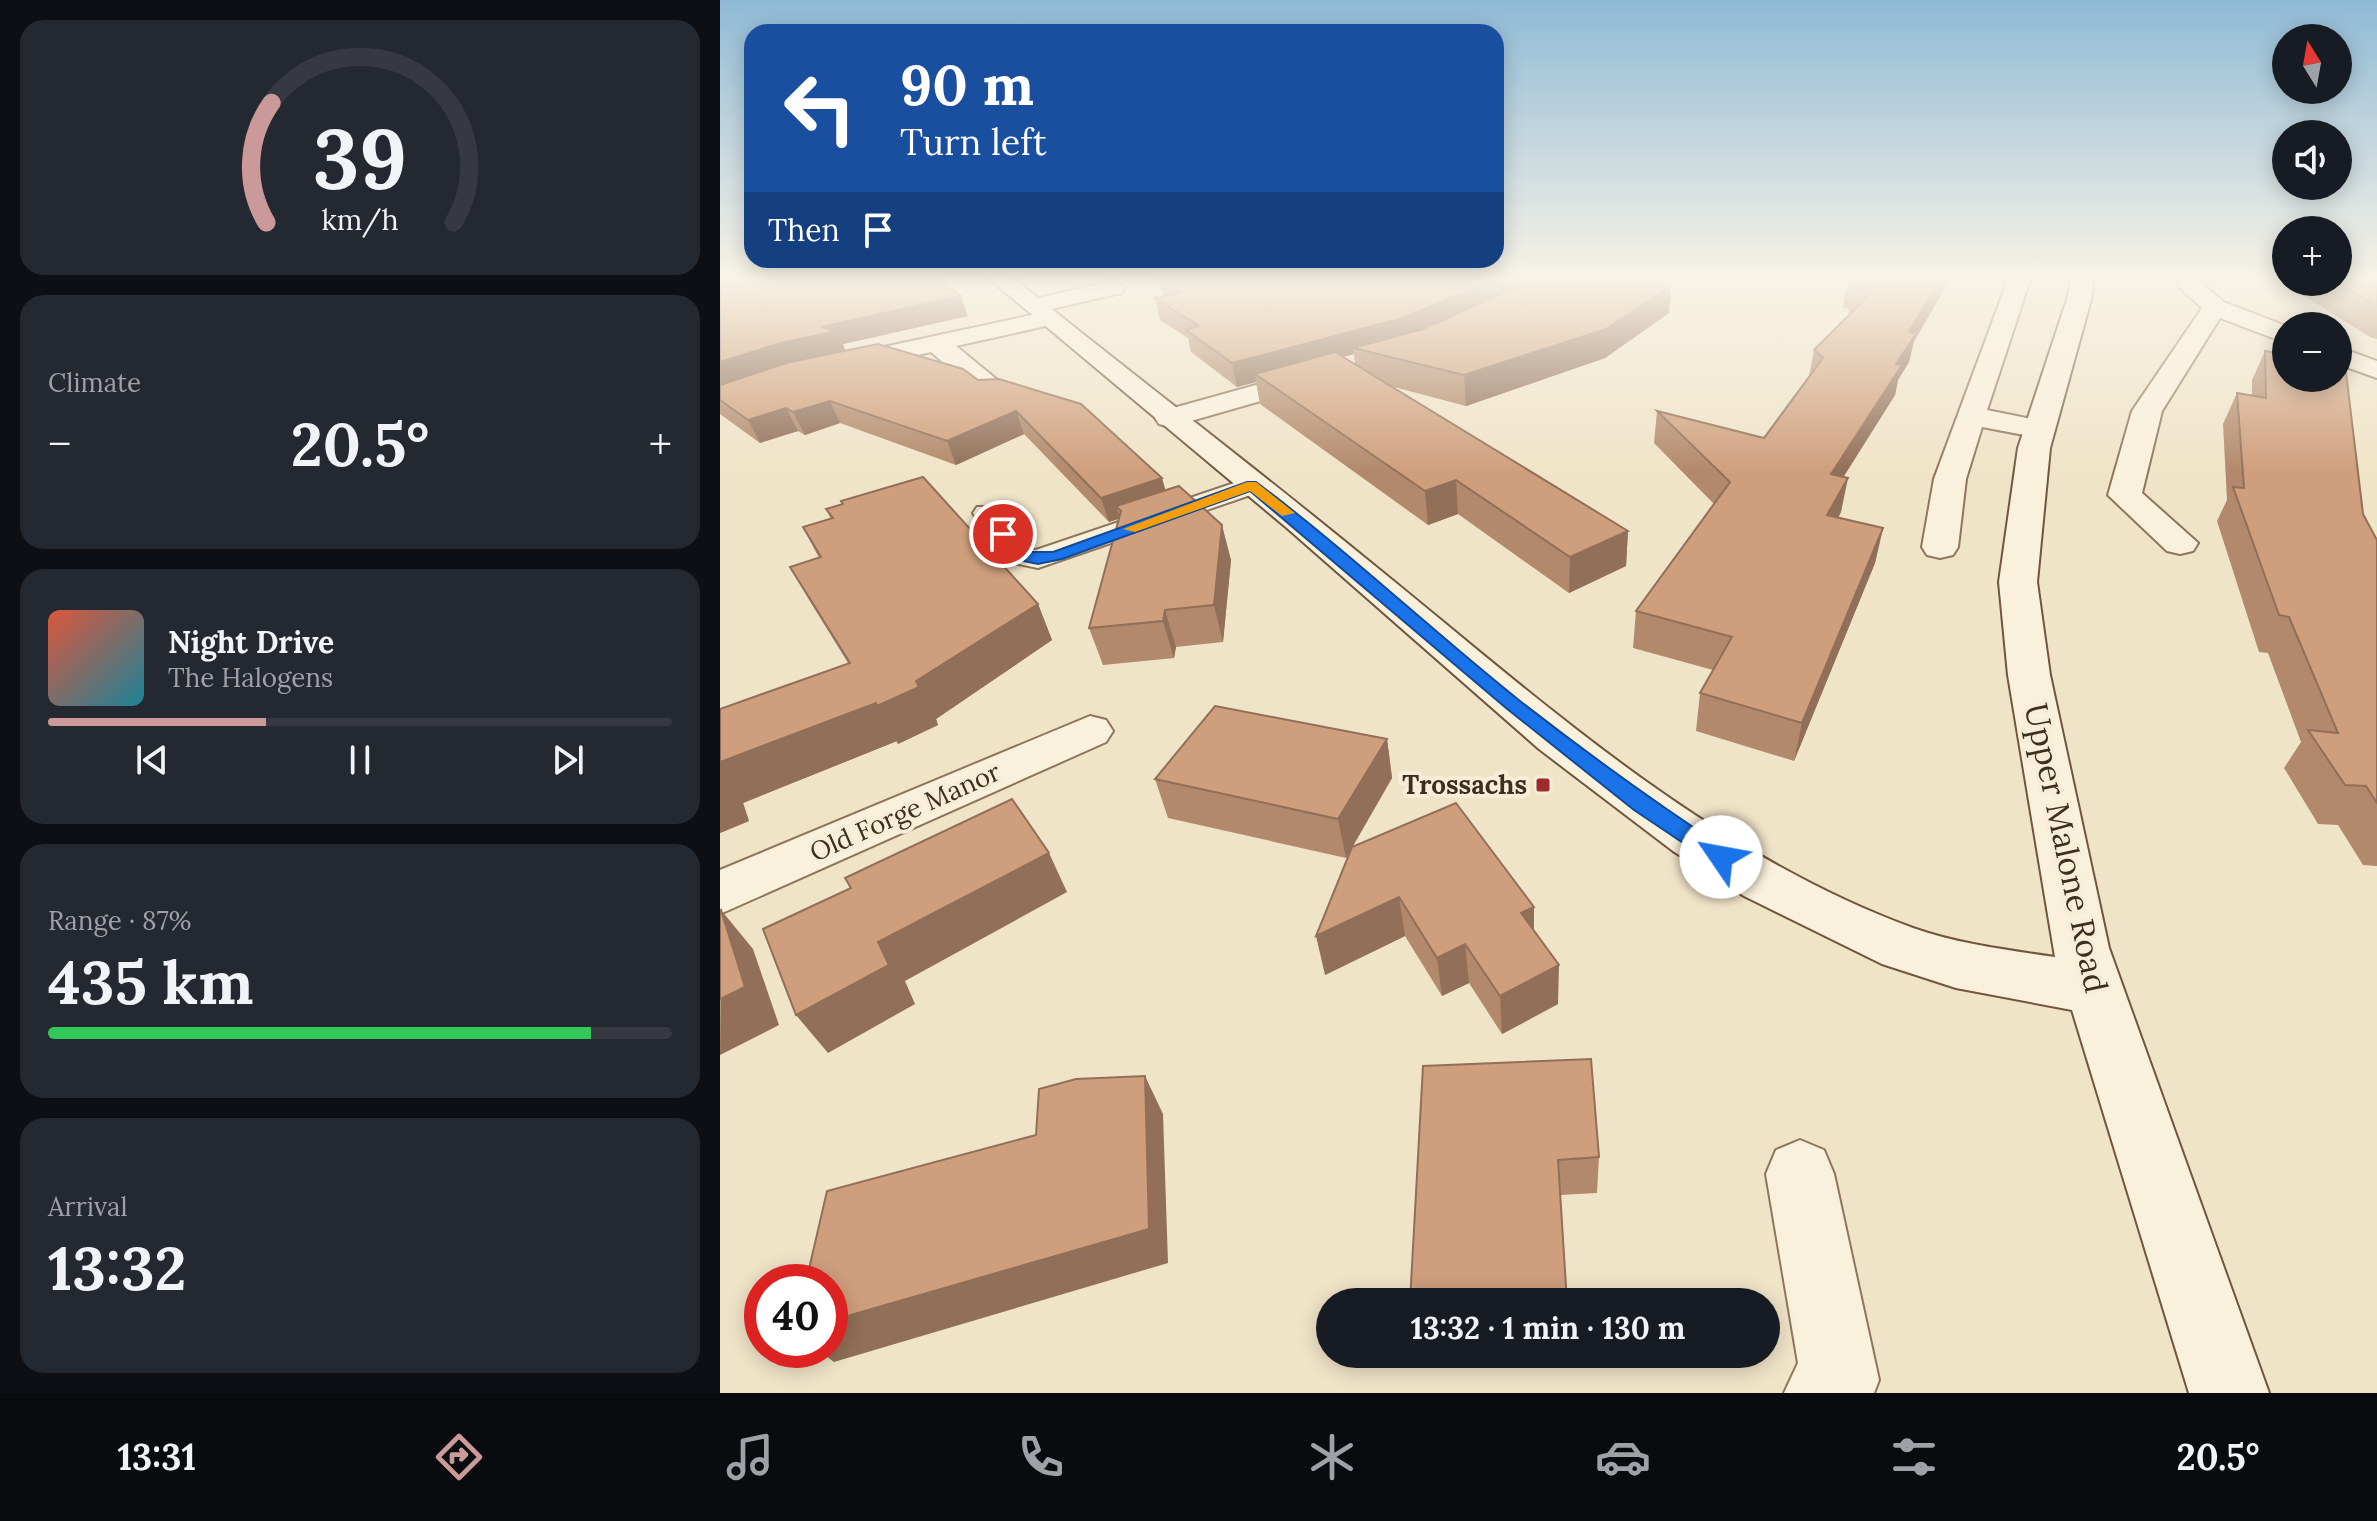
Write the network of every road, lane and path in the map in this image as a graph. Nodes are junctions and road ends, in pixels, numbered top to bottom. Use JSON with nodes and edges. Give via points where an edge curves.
{"nodes":[{"id":1,"x":939,"y":342,"type":"edge"},
{"id":2,"x":1078,"y":342,"type":"edge"},
{"id":3,"x":1997,"y":342,"type":"edge"},
{"id":4,"x":2066,"y":342,"type":"edge"},
{"id":5,"x":2192,"y":342,"type":"edge"},
{"id":6,"x":936,"y":343,"type":"junction"},
{"id":7,"x":2352,"y":360,"type":"edge"},
{"id":8,"x":1344,"y":368,"type":"edge"},
{"id":9,"x":821,"y":369,"type":"edge"},
{"id":10,"x":2377,"y":370,"type":"edge"},
{"id":11,"x":996,"y":393,"type":"edge"},
{"id":12,"x":1970,"y":416,"type":"junction"},
{"id":13,"x":1170,"y":418,"type":"junction"},
{"id":14,"x":2040,"y":429,"type":"junction"},
{"id":15,"x":1252,"y":485,"type":"junction"},
{"id":16,"x":987,"y":513,"type":"dead end"},
{"id":17,"x":2180,"y":543,"type":"dead end"},
{"id":18,"x":1940,"y":547,"type":"dead end"},
{"id":19,"x":1090,"y":731,"type":"dead end"},
{"id":20,"x":720,"y":893,"type":"edge"},
{"id":21,"x":2094,"y":988,"type":"junction"},
{"id":22,"x":1800,"y":1174,"type":"dead end"},
{"id":23,"x":1824,"y":1393,"type":"edge"},
{"id":24,"x":2229,"y":1393,"type":"edge"}],
"edges":[{"from":1,"to":6,"type":"street"},
{"from":2,"to":13,"type":"street"},
{"from":3,"to":12,"type":"street"},
{"from":4,"to":14,"type":"street","name":"Upper Malone Road"},
{"from":5,"to":17,"type":"street","via":[[2147,411],[2125,495]]},
{"from":6,"to":9,"type":"street"},
{"from":6,"to":11,"type":"street"},
{"from":7,"to":10,"type":"street"},
{"from":8,"to":13,"type":"street"},
{"from":12,"to":14,"type":"street"},
{"from":12,"to":18,"type":"street","via":[[1950,479]]},
{"from":13,"to":15,"type":"street"},
{"from":14,"to":21,"type":"street","name":"Upper Malone Road","via":[[2018,582],[2035,705],[2081,948]]},
{"from":15,"to":16,"type":"lane","via":[[1038,559],[1020,556]]},
{"from":15,"to":21,"type":"street","via":[[1512,704],[1641,805],[1721,857],[1793,898],[1909,951],[2006,976]]},
{"from":19,"to":20,"type":"street","name":"Old Forge Manor"},
{"from":21,"to":24,"type":"street","name":"Upper Malone Road"},
{"from":22,"to":23,"type":"street","via":[[1840,1380]]}]}
